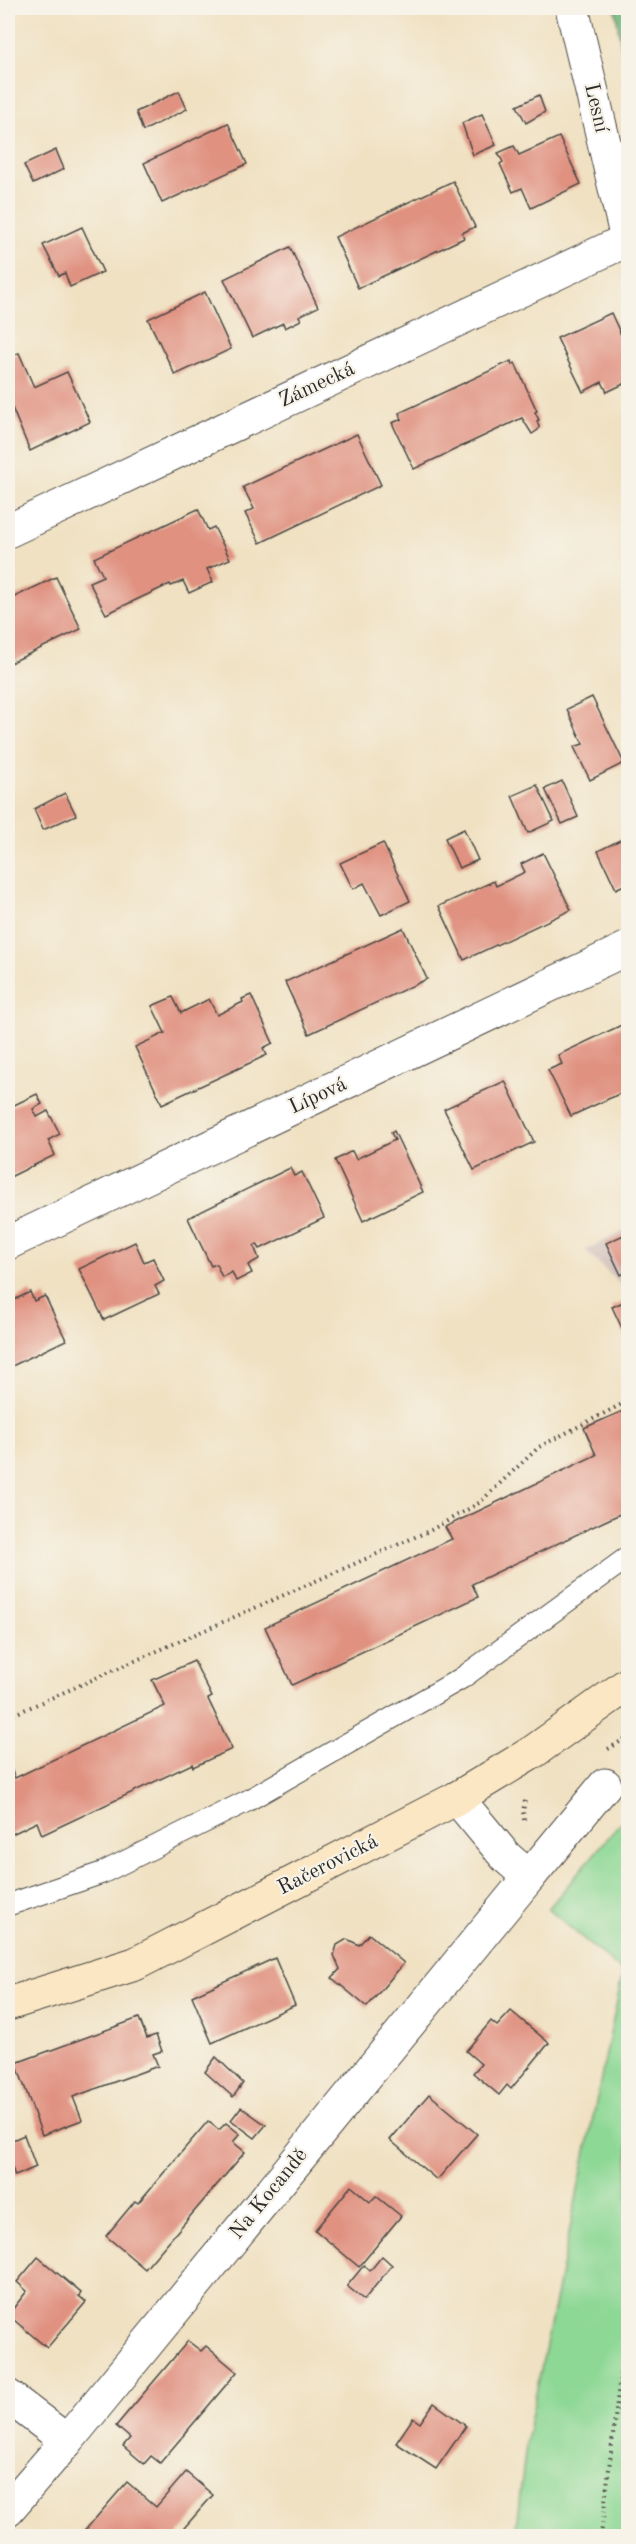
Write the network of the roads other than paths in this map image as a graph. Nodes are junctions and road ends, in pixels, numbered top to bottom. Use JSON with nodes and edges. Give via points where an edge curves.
{"nodes":[{"id":1,"x":572,"y":8,"type":"edge"},
{"id":2,"x":628,"y":241,"type":"edge"},
{"id":3,"x":8,"y":531,"type":"edge"},
{"id":4,"x":628,"y":948,"type":"edge"},
{"id":5,"x":8,"y":1243,"type":"edge"},
{"id":6,"x":628,"y":1557,"type":"edge"},
{"id":7,"x":628,"y":1684,"type":"edge"},
{"id":8,"x":605,"y":1785,"type":"dead end"},
{"id":9,"x":457,"y":1798,"type":"junction"},
{"id":10,"x":529,"y":1877,"type":"junction"},
{"id":11,"x":8,"y":1905,"type":"edge"},
{"id":12,"x":8,"y":2004,"type":"edge"},
{"id":13,"x":8,"y":2396,"type":"edge"},
{"id":14,"x":67,"y":2441,"type":"junction"},
{"id":15,"x":8,"y":2509,"type":"edge"}],
"edges":[{"from":1,"to":2,"type":"street","name":"Lesní"},
{"from":2,"to":3,"type":"street","name":"Zámecká"},
{"from":4,"to":5,"type":"street","name":"Lípová"},
{"from":6,"to":11,"type":"lane","via":[[462,1678],[247,1801],[102,1873]]},
{"from":7,"to":9,"type":"main road","name":"Račerovická","via":[[533,1752]]},
{"from":8,"to":10,"type":"street","name":"Na Kocandě"},
{"from":9,"to":10,"type":"street","via":[[506,1857]]},
{"from":9,"to":12,"type":"main road","name":"Račerovická","via":[[135,1964]]},
{"from":10,"to":14,"type":"street","name":"Na Kocandě"},
{"from":13,"to":14,"type":"street"},
{"from":14,"to":15,"type":"street","name":"Na Kocandě"}]}
